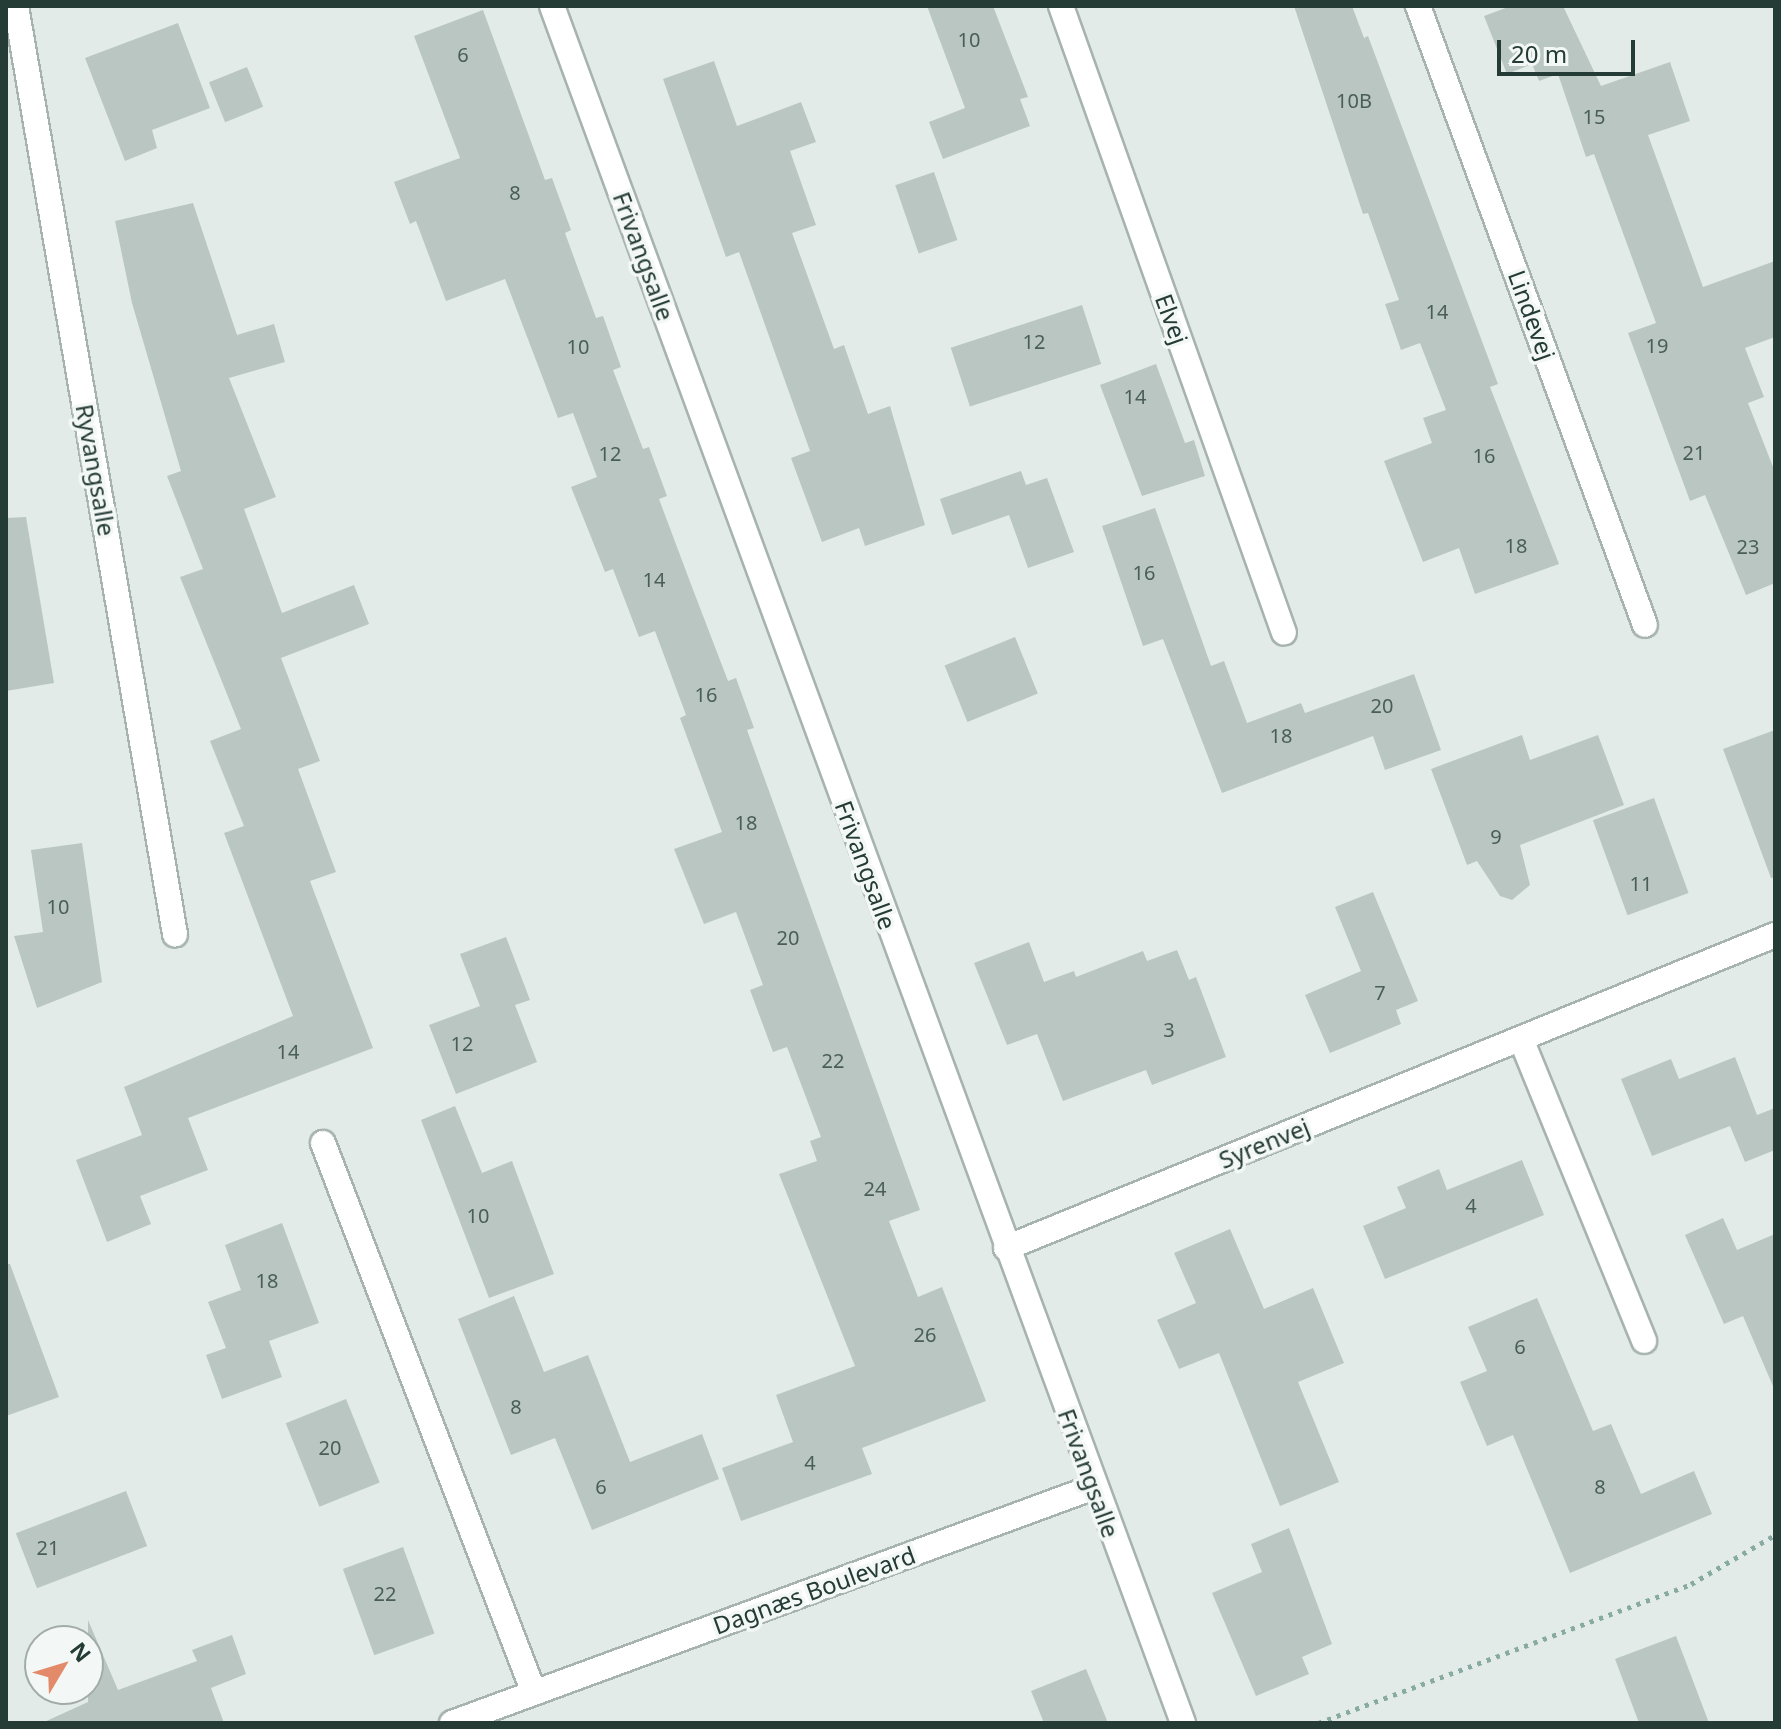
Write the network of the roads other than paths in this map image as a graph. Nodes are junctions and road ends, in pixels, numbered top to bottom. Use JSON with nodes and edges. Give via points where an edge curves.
{"nodes":[{"id":1,"x":16,"y":6,"type":"edge"},
{"id":2,"x":552,"y":6,"type":"edge"},
{"id":3,"x":1061,"y":6,"type":"edge"},
{"id":4,"x":1418,"y":6,"type":"edge"},
{"id":5,"x":1645,"y":625,"type":"dead end"},
{"id":6,"x":1284,"y":633,"type":"dead end"},
{"id":7,"x":175,"y":934,"type":"dead end"},
{"id":8,"x":1775,"y":935,"type":"edge"},
{"id":9,"x":1521,"y":1039,"type":"junction"},
{"id":10,"x":323,"y":1143,"type":"dead end"},
{"id":11,"x":1006,"y":1248,"type":"junction"},
{"id":12,"x":1644,"y":1341,"type":"dead end"},
{"id":13,"x":1094,"y":1487,"type":"junction"},
{"id":14,"x":534,"y":1693,"type":"junction"},
{"id":15,"x":452,"y":1723,"type":"edge"},
{"id":16,"x":1183,"y":1723,"type":"edge"}],
"edges":[{"from":1,"to":7,"type":"street","name":"Ryvangsalle"},
{"from":2,"to":11,"type":"street","name":"Frivangsalle"},
{"from":3,"to":6,"type":"street","name":"Elvej"},
{"from":4,"to":5,"type":"street","name":"Lindevej"},
{"from":8,"to":9,"type":"street","name":"Syrenvej"},
{"from":9,"to":11,"type":"street","name":"Syrenvej"},
{"from":9,"to":12,"type":"street"},
{"from":10,"to":14,"type":"street"},
{"from":11,"to":13,"type":"street","name":"Frivangsalle"},
{"from":13,"to":14,"type":"street","name":"Dagnæs Boulevard"},
{"from":13,"to":16,"type":"street","name":"Frivangsalle"},
{"from":14,"to":15,"type":"street","name":"Dagnæs Boulevard"}]}
